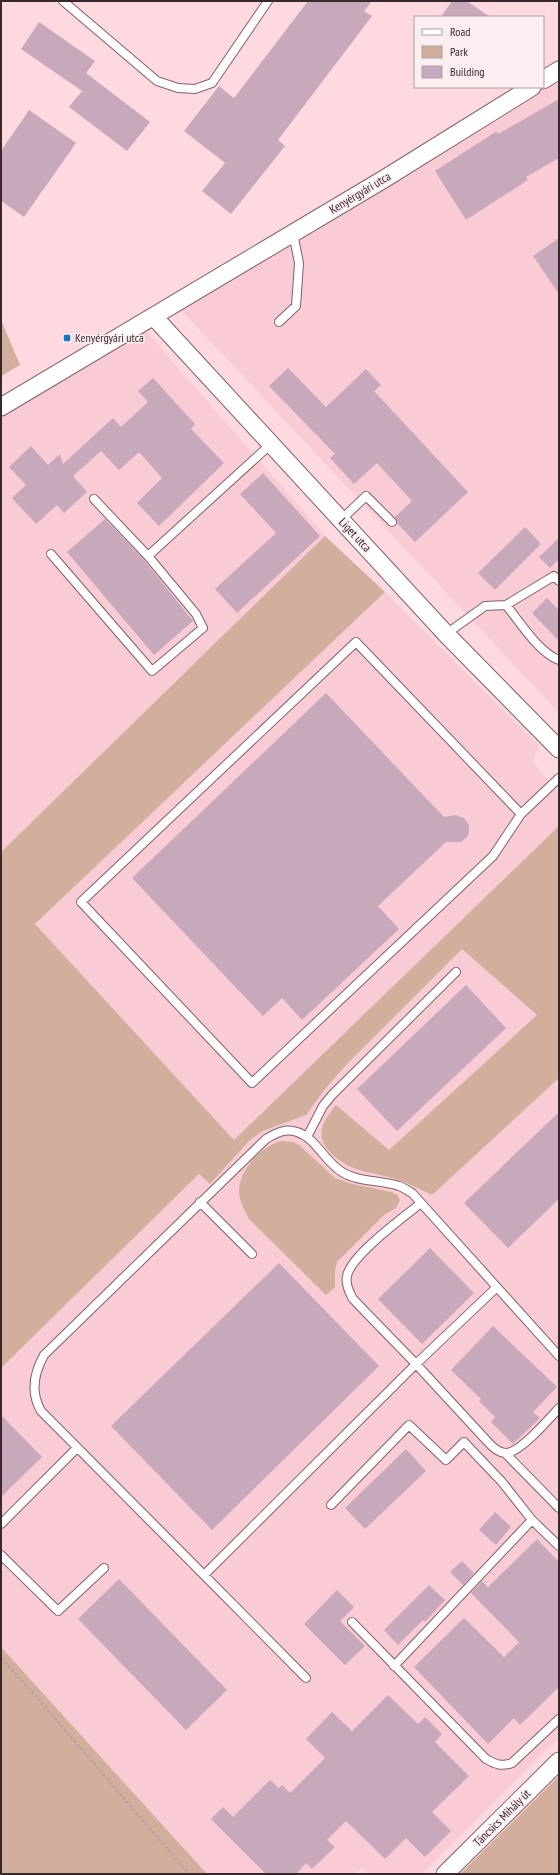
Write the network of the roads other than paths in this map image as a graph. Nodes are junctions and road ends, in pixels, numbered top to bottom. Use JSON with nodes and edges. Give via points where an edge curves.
{"nodes":[{"id":1,"x":63,"y":1,"type":"edge"},
{"id":2,"x":268,"y":1,"type":"edge"},
{"id":3,"x":559,"y":70,"type":"edge"},
{"id":4,"x":544,"y":79,"type":"edge"},
{"id":5,"x":530,"y":88,"type":"edge"},
{"id":6,"x":293,"y":232,"type":"junction"},
{"id":7,"x":154,"y":317,"type":"junction"},
{"id":8,"x":279,"y":322,"type":"dead end"},
{"id":9,"x":1,"y":407,"type":"edge"},
{"id":10,"x":271,"y":444,"type":"junction"},
{"id":11,"x":94,"y":499,"type":"dead end"},
{"id":12,"x":341,"y":520,"type":"junction"},
{"id":13,"x":392,"y":522,"type":"dead end"},
{"id":14,"x":51,"y":554,"type":"dead end"},
{"id":15,"x":148,"y":556,"type":"junction"},
{"id":16,"x":559,"y":581,"type":"edge"},
{"id":17,"x":506,"y":605,"type":"junction"},
{"id":18,"x":446,"y":634,"type":"junction"},
{"id":19,"x":559,"y":660,"type":"edge"},
{"id":20,"x":559,"y":750,"type":"edge"},
{"id":21,"x":559,"y":778,"type":"edge"},
{"id":22,"x":521,"y":814,"type":"junction"},
{"id":23,"x":456,"y":972,"type":"dead end"},
{"id":24,"x":306,"y":1137,"type":"junction"},
{"id":25,"x":200,"y":1202,"type":"junction"},
{"id":26,"x":421,"y":1203,"type":"junction"},
{"id":27,"x":252,"y":1254,"type":"dead end"},
{"id":28,"x":497,"y":1287,"type":"junction"},
{"id":29,"x":559,"y":1356,"type":"edge"},
{"id":30,"x":416,"y":1364,"type":"junction"},
{"id":31,"x":559,"y":1408,"type":"edge"},
{"id":32,"x":77,"y":1448,"type":"junction"},
{"id":33,"x":506,"y":1453,"type":"junction"},
{"id":34,"x":331,"y":1505,"type":"dead end"},
{"id":35,"x":559,"y":1508,"type":"edge"},
{"id":36,"x":532,"y":1520,"type":"junction"},
{"id":37,"x":1,"y":1524,"type":"edge"},
{"id":38,"x":559,"y":1546,"type":"edge"},
{"id":39,"x":1,"y":1555,"type":"edge"},
{"id":40,"x":104,"y":1568,"type":"dead end"},
{"id":41,"x":204,"y":1575,"type":"junction"},
{"id":42,"x":352,"y":1622,"type":"dead end"},
{"id":43,"x":394,"y":1666,"type":"junction"},
{"id":44,"x":306,"y":1678,"type":"dead end"},
{"id":45,"x":559,"y":1719,"type":"edge"},
{"id":46,"x":559,"y":1762,"type":"edge"},
{"id":47,"x":445,"y":1874,"type":"edge"}],
"edges":[{"from":1,"to":2,"type":"lane","via":[[157,81],[178,88],[195,89],[212,83]]},
{"from":3,"to":4,"type":"street"},
{"from":5,"to":6,"type":"street","name":"Kenyérgyári utca"},
{"from":6,"to":7,"type":"street","name":"Kenyérgyári utca"},
{"from":6,"to":8,"type":"lane","via":[[299,263],[296,306]]},
{"from":7,"to":9,"type":"street","name":"Kenyérgyári utca"},
{"from":7,"to":10,"type":"street","name":"Liget utca"},
{"from":10,"to":12,"type":"street","name":"Liget utca"},
{"from":10,"to":15,"type":"lane"},
{"from":11,"to":15,"type":"lane"},
{"from":12,"to":13,"type":"lane","via":[[366,496]]},
{"from":12,"to":18,"type":"street","name":"Liget utca"},
{"from":14,"to":15,"type":"lane","via":[[152,671],[203,628],[196,614]]},
{"from":16,"to":17,"type":"lane","via":[[554,576]]},
{"from":17,"to":18,"type":"lane","via":[[485,606]]},
{"from":17,"to":19,"type":"lane","via":[[541,648]]},
{"from":18,"to":20,"type":"street","name":"Liget utca"},
{"from":21,"to":22,"type":"lane"},
{"from":22,"to":22,"type":"lane","via":[[493,856],[252,1083],[81,902],[356,642]]},
{"from":23,"to":24,"type":"lane","via":[[332,1095]]},
{"from":24,"to":25,"type":"lane","via":[[290,1130],[274,1134]]},
{"from":24,"to":26,"type":"lane","via":[[333,1166],[344,1173],[400,1186]]},
{"from":25,"to":27,"type":"lane"},
{"from":25,"to":32,"type":"lane","via":[[44,1355],[38,1366],[34,1391],[36,1401],[41,1411]]},
{"from":26,"to":28,"type":"lane"},
{"from":26,"to":30,"type":"lane","via":[[361,1254],[351,1265],[347,1276],[347,1288],[352,1299]]},
{"from":28,"to":29,"type":"lane"},
{"from":28,"to":30,"type":"lane"},
{"from":30,"to":33,"type":"lane","via":[[494,1449]]},
{"from":30,"to":41,"type":"lane"},
{"from":31,"to":33,"type":"lane","via":[[513,1452]]},
{"from":32,"to":37,"type":"lane"},
{"from":32,"to":41,"type":"lane"},
{"from":33,"to":35,"type":"lane"},
{"from":34,"to":36,"type":"lane","via":[[409,1425],[446,1460],[464,1442],[502,1482]]},
{"from":36,"to":38,"type":"lane"},
{"from":36,"to":43,"type":"lane"},
{"from":39,"to":40,"type":"lane","via":[[58,1611]]},
{"from":41,"to":44,"type":"lane"},
{"from":42,"to":43,"type":"lane"},
{"from":43,"to":45,"type":"lane","via":[[486,1759],[496,1765],[512,1763]]},
{"from":46,"to":47,"type":"street","name":"Táncsics Mihály út"}]}
